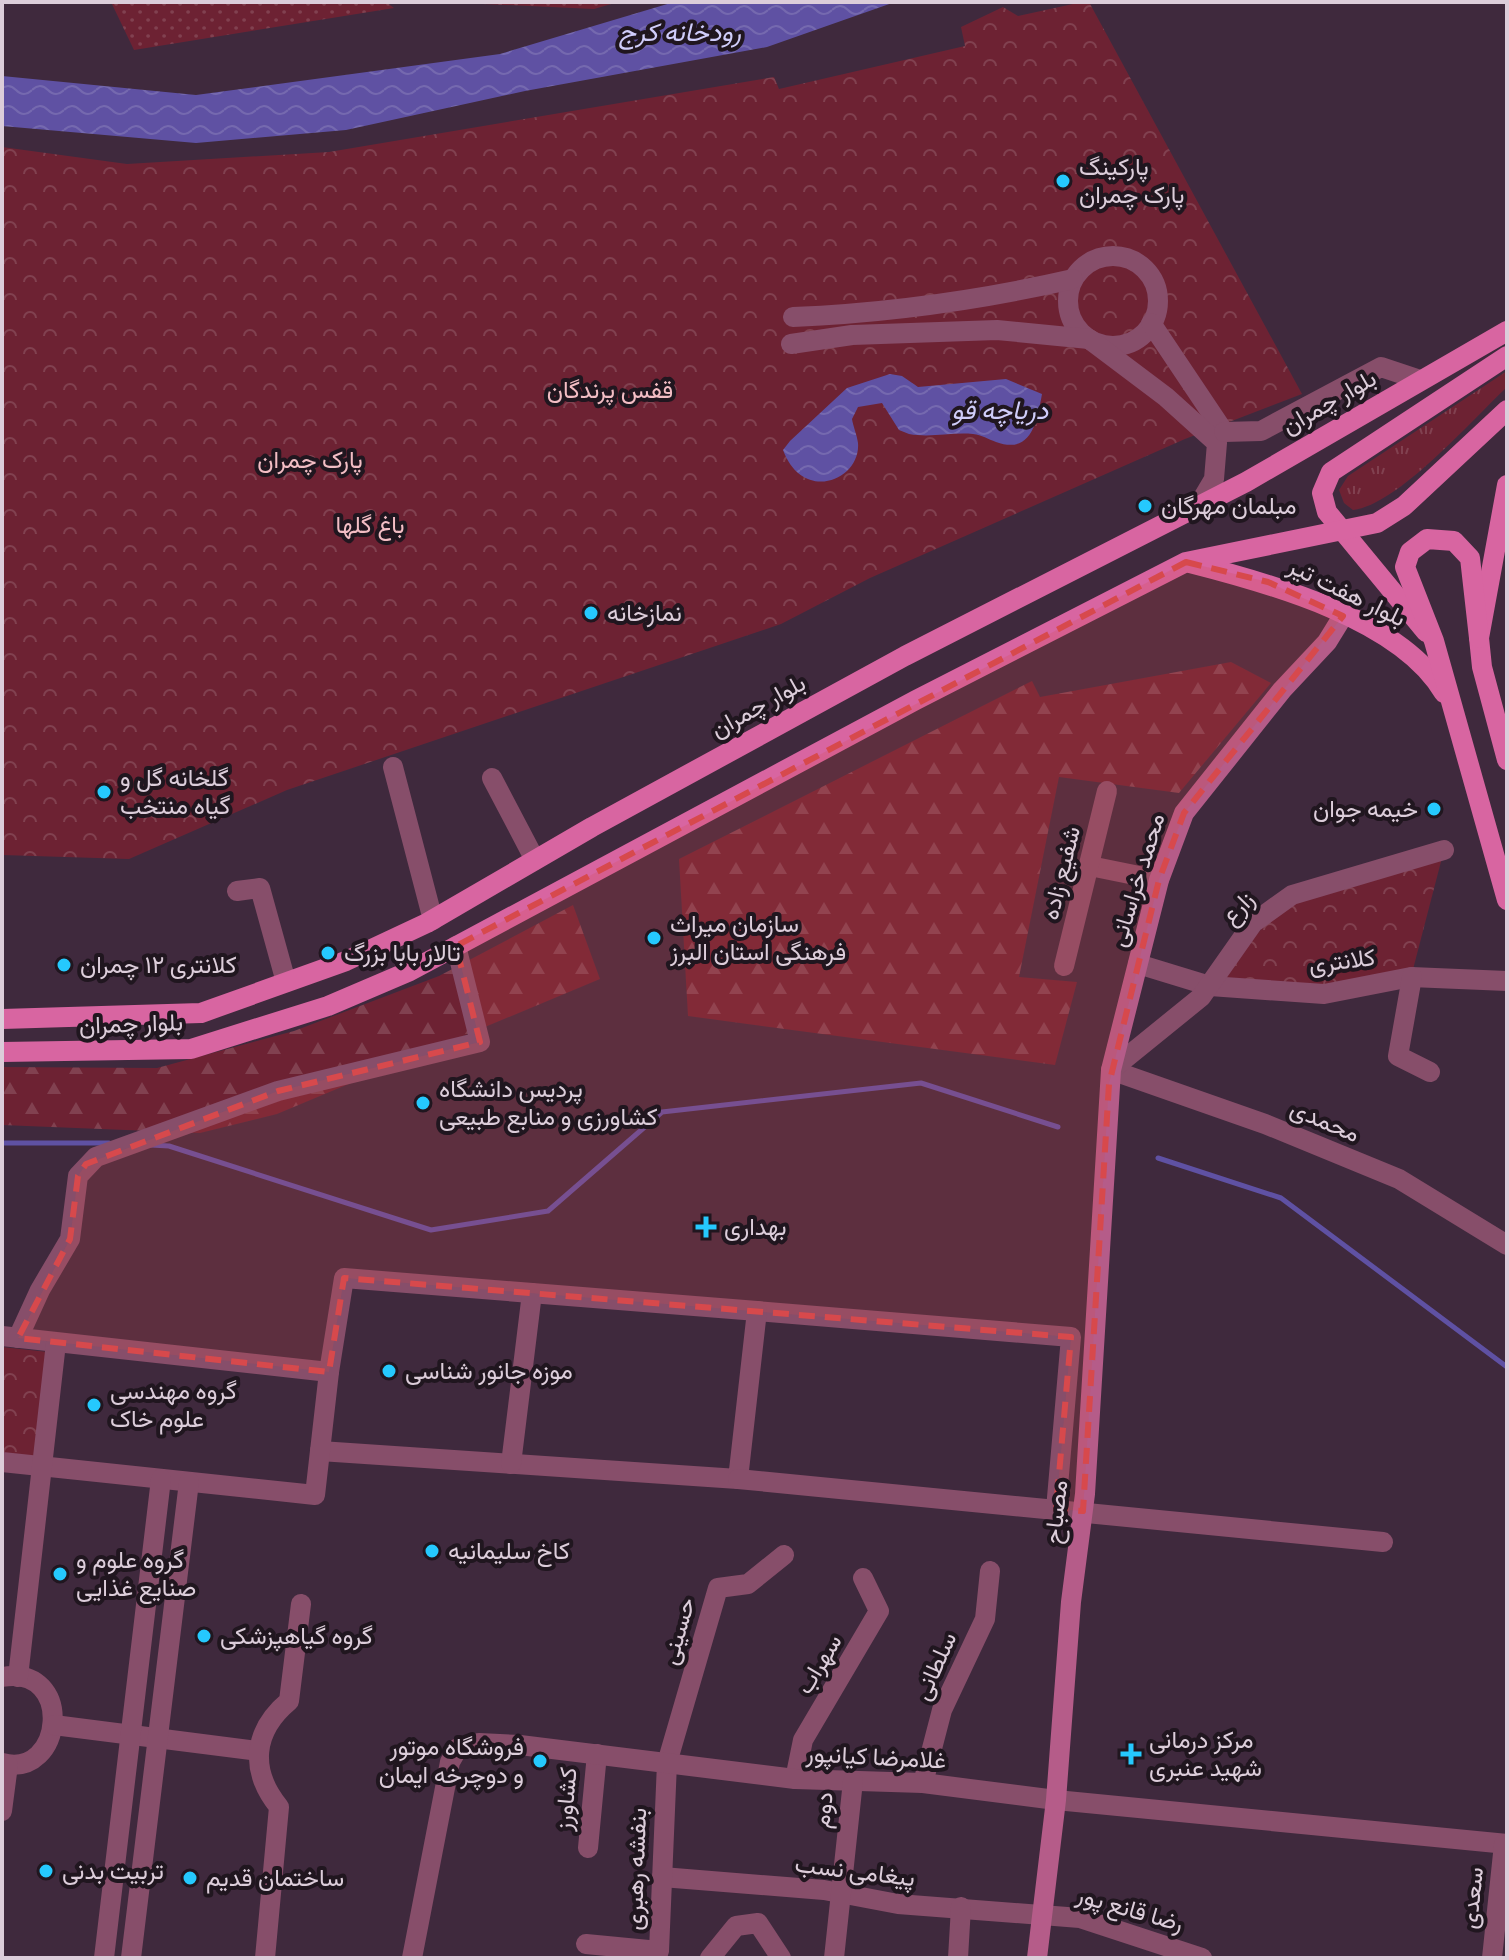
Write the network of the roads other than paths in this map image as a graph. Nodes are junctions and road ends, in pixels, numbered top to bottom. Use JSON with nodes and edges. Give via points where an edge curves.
{"nodes":[{"id":1,"x":1073,"y":279,"type":"junction"},
{"id":2,"x":793,"y":317,"type":"dead end"},
{"id":3,"x":1151,"y":323,"type":"junction"},
{"id":4,"x":1507,"y":331,"type":"edge"},
{"id":5,"x":1089,"y":339,"type":"junction"},
{"id":6,"x":791,"y":344,"type":"dead end"},
{"id":7,"x":1507,"y":356,"type":"edge"},
{"id":8,"x":1420,"y":380,"type":"junction"},
{"id":9,"x":1507,"y":410,"type":"edge"},
{"id":10,"x":1220,"y":438,"type":"junction"},
{"id":11,"x":1507,"y":485,"type":"edge"},
{"id":12,"x":1198,"y":506,"type":"junction"},
{"id":13,"x":1343,"y":528,"type":"junction"},
{"id":14,"x":1186,"y":562,"type":"junction"},
{"id":15,"x":1343,"y":616,"type":"junction"},
{"id":16,"x":1479,"y":638,"type":"junction"},
{"id":17,"x":1434,"y":641,"type":"junction"},
{"id":18,"x":1499,"y":703,"type":"edge"},
{"id":19,"x":1455,"y":713,"type":"junction"},
{"id":20,"x":1507,"y":760,"type":"edge"},
{"id":21,"x":393,"y":767,"type":"dead end"},
{"id":22,"x":492,"y":778,"type":"dead end"},
{"id":23,"x":1107,"y":791,"type":"dead end"},
{"id":24,"x":1444,"y":850,"type":"dead end"},
{"id":25,"x":535,"y":860,"type":"junction"},
{"id":26,"x":1090,"y":866,"type":"junction"},
{"id":27,"x":1159,"y":880,"type":"junction"},
{"id":28,"x":237,"y":891,"type":"dead end"},
{"id":29,"x":1507,"y":900,"type":"edge"},
{"id":30,"x":433,"y":920,"type":"junction"},
{"id":31,"x":456,"y":946,"type":"junction"},
{"id":32,"x":1138,"y":964,"type":"junction"},
{"id":33,"x":1064,"y":966,"type":"dead end"},
{"id":34,"x":1412,"y":977,"type":"junction"},
{"id":35,"x":1507,"y":981,"type":"edge"},
{"id":36,"x":286,"y":982,"type":"junction"},
{"id":37,"x":1210,"y":986,"type":"junction"},
{"id":38,"x":2,"y":1019,"type":"edge"},
{"id":39,"x":2,"y":1052,"type":"edge"},
{"id":40,"x":1111,"y":1070,"type":"junction"},
{"id":41,"x":1430,"y":1072,"type":"dead end"},
{"id":42,"x":1507,"y":1245,"type":"edge"},
{"id":43,"x":532,"y":1293,"type":"junction"},
{"id":44,"x":757,"y":1311,"type":"junction"},
{"id":45,"x":10,"y":1337,"type":"edge"},
{"id":46,"x":56,"y":1343,"type":"junction"},
{"id":47,"x":329,"y":1372,"type":"junction"},
{"id":48,"x":320,"y":1451,"type":"junction"},
{"id":49,"x":2,"y":1462,"type":"edge"},
{"id":50,"x":511,"y":1464,"type":"junction"},
{"id":51,"x":43,"y":1466,"type":"junction"},
{"id":52,"x":161,"y":1479,"type":"junction"},
{"id":53,"x":738,"y":1479,"type":"junction"},
{"id":54,"x":189,"y":1482,"type":"junction"},
{"id":55,"x":1056,"y":1509,"type":"junction"},
{"id":56,"x":1083,"y":1511,"type":"junction"},
{"id":57,"x":1383,"y":1542,"type":"dead end"},
{"id":58,"x":784,"y":1555,"type":"dead end"},
{"id":59,"x":990,"y":1571,"type":"dead end"},
{"id":60,"x":863,"y":1578,"type":"dead end"},
{"id":61,"x":301,"y":1604,"type":"dead end"},
{"id":62,"x":10,"y":1677,"type":"edge"},
{"id":63,"x":54,"y":1725,"type":"junction"},
{"id":64,"x":131,"y":1735,"type":"junction"},
{"id":65,"x":159,"y":1739,"type":"junction"},
{"id":66,"x":258,"y":1751,"type":"junction"},
{"id":67,"x":597,"y":1754,"type":"junction"},
{"id":68,"x":667,"y":1763,"type":"junction"},
{"id":69,"x":5,"y":1764,"type":"edge"},
{"id":70,"x":795,"y":1779,"type":"junction"},
{"id":71,"x":853,"y":1781,"type":"junction"},
{"id":72,"x":923,"y":1783,"type":"junction"},
{"id":73,"x":1056,"y":1800,"type":"junction"},
{"id":74,"x":2,"y":1811,"type":"edge"},
{"id":75,"x":1506,"y":1844,"type":"edge"},
{"id":76,"x":588,"y":1848,"type":"dead end"},
{"id":77,"x":662,"y":1877,"type":"junction"},
{"id":78,"x":762,"y":1887,"type":"junction"},
{"id":79,"x":840,"y":1893,"type":"junction"},
{"id":80,"x":961,"y":1907,"type":"junction"},
{"id":81,"x":1042,"y":1913,"type":"junction"},
{"id":82,"x":758,"y":1923,"type":"junction"},
{"id":83,"x":586,"y":1944,"type":"dead end"},
{"id":84,"x":104,"y":1958,"type":"edge"},
{"id":85,"x":131,"y":1958,"type":"edge"},
{"id":86,"x":265,"y":1958,"type":"edge"},
{"id":87,"x":412,"y":1958,"type":"edge"},
{"id":88,"x":710,"y":1958,"type":"edge"},
{"id":89,"x":781,"y":1958,"type":"edge"},
{"id":90,"x":834,"y":1958,"type":"edge"},
{"id":91,"x":958,"y":1958,"type":"edge"},
{"id":92,"x":1037,"y":1958,"type":"edge"},
{"id":93,"x":1202,"y":1958,"type":"edge"},
{"id":94,"x":1492,"y":1958,"type":"edge"}],
"edges":[{"from":1,"to":2,"type":"street","via":[[1009,294]]},
{"from":1,"to":3,"type":"street","via":[[1082,268],[1107,256],[1135,262],[1146,270],[1157,296]]},
{"from":1,"to":5,"type":"street","via":[[1071,319]]},
{"from":3,"to":5,"type":"street","via":[[1130,342],[1102,345]]},
{"from":3,"to":10,"type":"street"},
{"from":4,"to":8,"type":"main road","name":"بلوار چمران"},
{"from":5,"to":6,"type":"street","via":[[997,330],[852,335]]},
{"from":5,"to":10,"type":"street"},
{"from":7,"to":13,"type":"main road","via":[[1331,472],[1322,493],[1327,512]]},
{"from":8,"to":10,"type":"street","via":[[1381,367],[1261,431]]},
{"from":8,"to":12,"type":"main road","name":"بلوار چمران"},
{"from":9,"to":13,"type":"main road","name":"بلوار چمران","via":[[1404,506],[1377,523]]},
{"from":10,"to":12,"type":"street","via":[[1214,479]]},
{"from":11,"to":16,"type":"main road"},
{"from":12,"to":25,"type":"main road","name":"بلوار چمران","via":[[892,663]]},
{"from":13,"to":14,"type":"main road","name":"بلوار چمران"},
{"from":13,"to":17,"type":"main road"},
{"from":14,"to":15,"type":"main road","name":"بلوار هفت تیر","via":[[1268,582]]},
{"from":14,"to":31,"type":"main road","name":"بلوار چمران"},
{"from":15,"to":19,"type":"main road","name":"بلوار هفت تیر","via":[[1414,656]]},
{"from":15,"to":27,"type":"street","name":"محمد خراسانی","via":[[1184,813]]},
{"from":16,"to":17,"type":"main road","name":"بلوار هفت تیر","via":[[1470,558],[1454,541],[1427,539],[1410,552],[1405,567]]},
{"from":16,"to":18,"type":"main road"},
{"from":17,"to":19,"type":"main road","name":"بلوار هفت تیر"},
{"from":18,"to":20,"type":"main road"},
{"from":19,"to":29,"type":"main road","name":"بلوار هفت تیر"},
{"from":21,"to":30,"type":"street"},
{"from":22,"to":25,"type":"street"},
{"from":23,"to":26,"type":"street","name":"شفیع زاده"},
{"from":24,"to":37,"type":"street","name":"زارع","via":[[1292,895],[1253,923]]},
{"from":25,"to":30,"type":"main road","name":"بلوار چمران"},
{"from":26,"to":27,"type":"street"},
{"from":26,"to":33,"type":"street","name":"شفیع زاده"},
{"from":27,"to":32,"type":"street","name":"محمد خراسانی"},
{"from":28,"to":36,"type":"street","via":[[260,888]]},
{"from":30,"to":36,"type":"main road","name":"بلوار چمران"},
{"from":31,"to":39,"type":"main road","name":"بلوار چمران","via":[[328,1006],[191,1049]]},
{"from":31,"to":45,"type":"street","via":[[480,1042],[278,1091],[96,1157],[78,1176],[70,1239]]},
{"from":32,"to":37,"type":"street","name":"کلانتری"},
{"from":32,"to":40,"type":"street","name":"محمد خراسانی"},
{"from":34,"to":35,"type":"street","name":"کلانتری"},
{"from":34,"to":37,"type":"street","name":"کلانتری","via":[[1324,994]]},
{"from":34,"to":41,"type":"street","via":[[1398,1056]]},
{"from":36,"to":38,"type":"main road","name":"بلوار چمران","via":[[201,1013]]},
{"from":37,"to":40,"type":"street","name":"زارع"},
{"from":40,"to":42,"type":"street","name":"محمدی","via":[[1265,1124],[1399,1179]]},
{"from":40,"to":56,"type":"street","name":"مصباح"},
{"from":43,"to":44,"type":"street"},
{"from":43,"to":47,"type":"street","via":[[344,1278]]},
{"from":43,"to":50,"type":"street"},
{"from":44,"to":53,"type":"street"},
{"from":44,"to":55,"type":"street","via":[[1071,1337]]},
{"from":45,"to":46,"type":"street"},
{"from":46,"to":47,"type":"street"},
{"from":46,"to":51,"type":"street"},
{"from":47,"to":48,"type":"street"},
{"from":48,"to":50,"type":"street"},
{"from":48,"to":54,"type":"street","via":[[315,1495]]},
{"from":49,"to":51,"type":"street"},
{"from":50,"to":53,"type":"street"},
{"from":51,"to":52,"type":"street"},
{"from":51,"to":62,"type":"street"},
{"from":52,"to":54,"type":"street"},
{"from":52,"to":64,"type":"street"},
{"from":53,"to":55,"type":"street"},
{"from":54,"to":65,"type":"street"},
{"from":55,"to":56,"type":"street"},
{"from":56,"to":57,"type":"street"},
{"from":56,"to":73,"type":"street","name":"مصباح"},
{"from":58,"to":68,"type":"street","name":"حسینی","via":[[748,1584],[718,1588]]},
{"from":59,"to":72,"type":"street","name":"سلطانی","via":[[985,1619],[942,1710]]},
{"from":60,"to":70,"type":"street","name":"سهراب","via":[[879,1611],[803,1740]]},
{"from":61,"to":66,"type":"street","via":[[289,1701],[268,1723]]},
{"from":62,"to":63,"type":"street","via":[[32,1680],[47,1694]]},
{"from":63,"to":64,"type":"street"},
{"from":63,"to":69,"type":"street","via":[[44,1750],[28,1761]]},
{"from":64,"to":65,"type":"street"},
{"from":64,"to":84,"type":"street"},
{"from":65,"to":66,"type":"street"},
{"from":65,"to":85,"type":"street"},
{"from":66,"to":86,"type":"street","via":[[262,1781],[279,1807]]},
{"from":67,"to":68,"type":"street","name":"غلامرضا کیانپور"},
{"from":67,"to":76,"type":"street","name":"کشاورز"},
{"from":67,"to":87,"type":"street","name":"غلامرضا کیانپور","via":[[507,1744],[458,1748],[446,1777]]},
{"from":68,"to":70,"type":"street","name":"غلامرضا کیانپور"},
{"from":68,"to":77,"type":"street","name":"بنفشه رهبری"},
{"from":69,"to":74,"type":"street"},
{"from":70,"to":71,"type":"street","name":"غلامرضا کیانپور"},
{"from":71,"to":72,"type":"street","name":"غلامرضا کیانپور"},
{"from":71,"to":79,"type":"street","name":"دوم"},
{"from":72,"to":73,"type":"street","name":"غلامرضا کیانپور"},
{"from":73,"to":75,"type":"street","name":"غلامرضا کیانپور"},
{"from":73,"to":81,"type":"street","name":"مصباح"},
{"from":75,"to":94,"type":"street","name":"سعدی"},
{"from":77,"to":78,"type":"street","name":"پیغامی نسب"},
{"from":77,"to":83,"type":"street","name":"بنفشه رهبری","via":[[659,1951]]},
{"from":78,"to":79,"type":"street","name":"پیغامی نسب"},
{"from":78,"to":82,"type":"street"},
{"from":79,"to":80,"type":"street","name":"پیغامی نسب","via":[[898,1904]]},
{"from":79,"to":90,"type":"street","name":"دوم"},
{"from":80,"to":81,"type":"street","name":"پیغامی نسب"},
{"from":80,"to":91,"type":"street"},
{"from":81,"to":92,"type":"street","name":"مصباح"},
{"from":81,"to":93,"type":"street","name":"رضا قانع پور","via":[[1080,1918]]},
{"from":82,"to":88,"type":"street","via":[[736,1926]]},
{"from":82,"to":89,"type":"street"}]}
